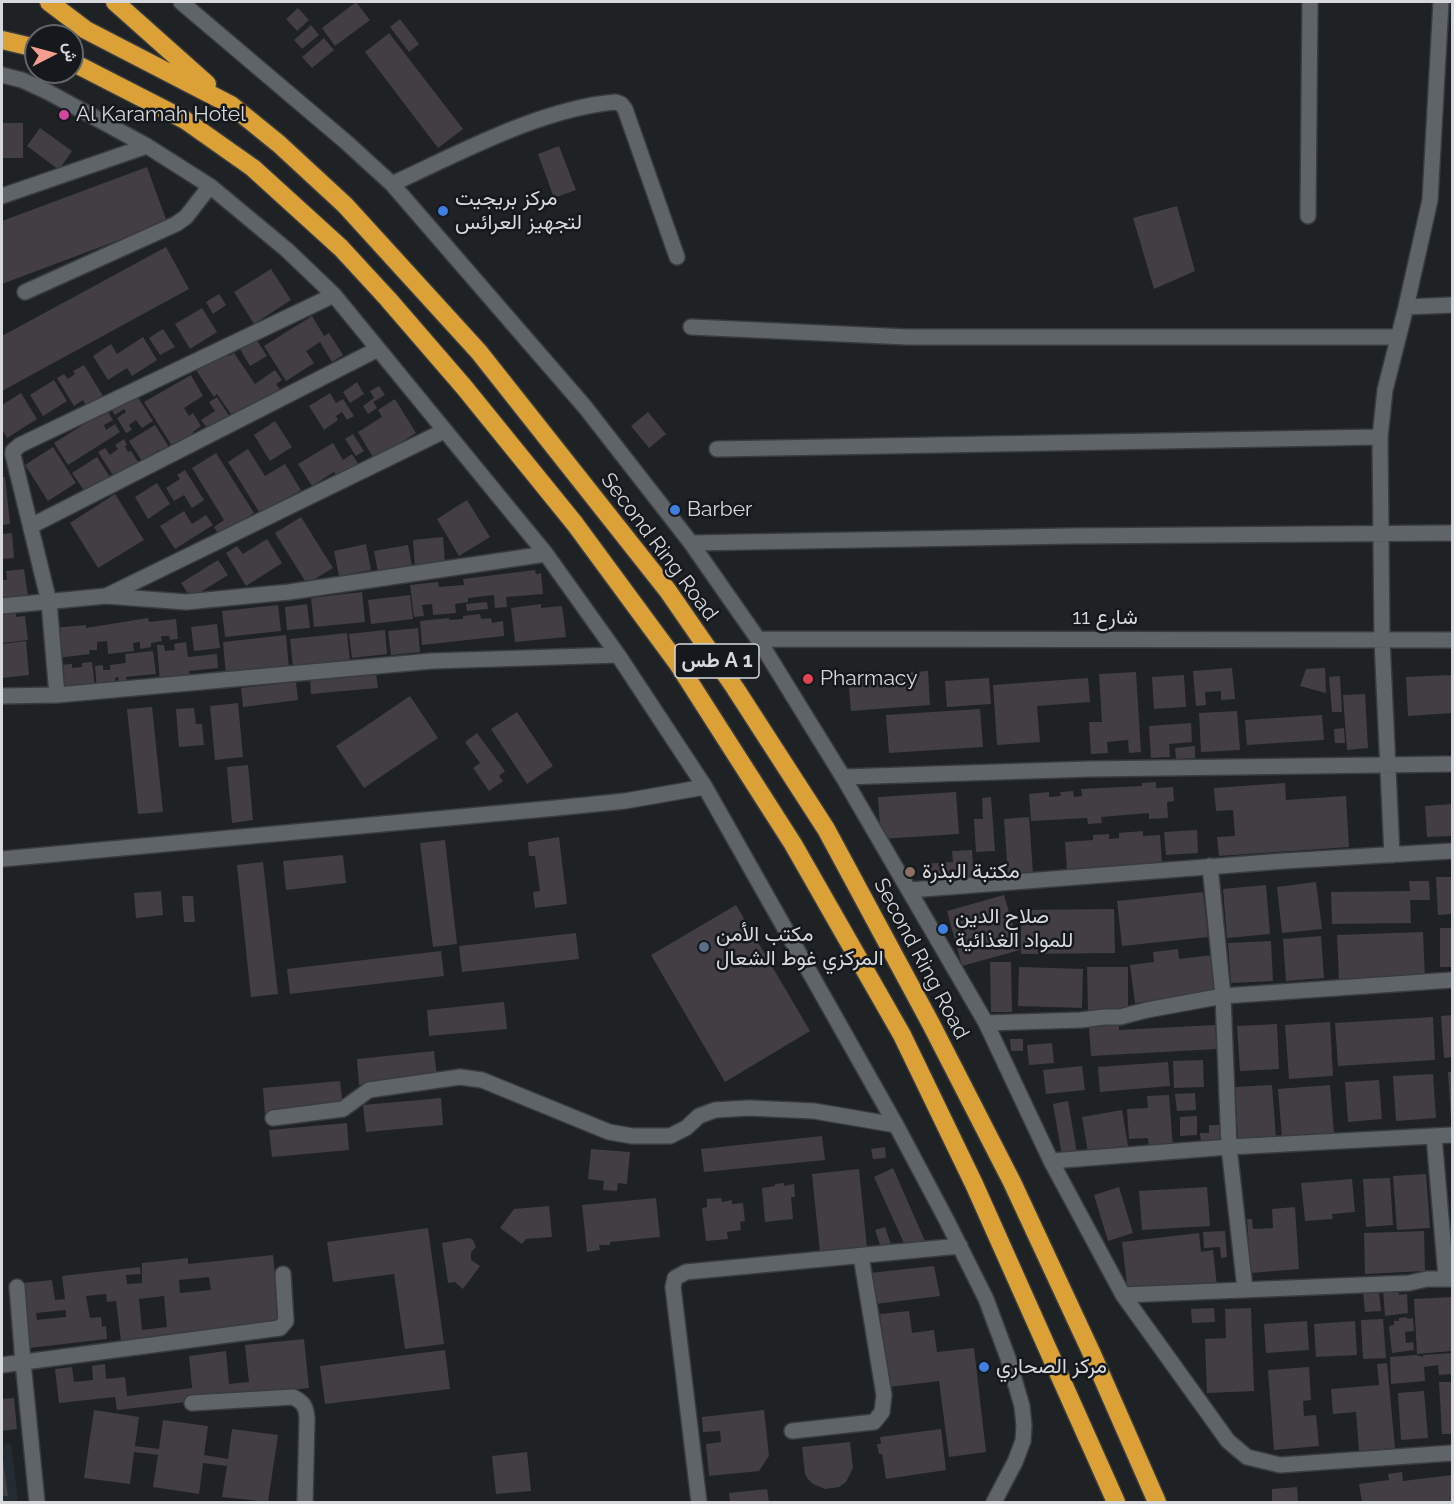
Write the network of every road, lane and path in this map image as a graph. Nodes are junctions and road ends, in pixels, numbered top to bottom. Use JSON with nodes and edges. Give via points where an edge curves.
{"nodes":[{"id":1,"x":49,"y":2,"type":"edge"},
{"id":2,"x":115,"y":2,"type":"edge"},
{"id":3,"x":181,"y":2,"type":"edge"},
{"id":4,"x":1310,"y":2,"type":"edge"},
{"id":5,"x":1441,"y":2,"type":"edge"},
{"id":6,"x":2,"y":40,"type":"edge"},
{"id":7,"x":24,"y":45,"type":"edge"},
{"id":8,"x":84,"y":68,"type":"edge"},
{"id":9,"x":2,"y":75,"type":"edge"},
{"id":10,"x":231,"y":105,"type":"junction"},
{"id":11,"x":147,"y":146,"type":"junction"},
{"id":12,"x":392,"y":184,"type":"junction"},
{"id":13,"x":210,"y":186,"type":"junction"},
{"id":14,"x":2,"y":196,"type":"edge"},
{"id":15,"x":1308,"y":216,"type":"dead end"},
{"id":16,"x":677,"y":257,"type":"dead end"},
{"id":17,"x":25,"y":292,"type":"dead end"},
{"id":18,"x":334,"y":295,"type":"junction"},
{"id":19,"x":1452,"y":305,"type":"edge"},
{"id":20,"x":1406,"y":307,"type":"junction"},
{"id":21,"x":692,"y":327,"type":"dead end"},
{"id":22,"x":1398,"y":337,"type":"junction"},
{"id":23,"x":378,"y":349,"type":"junction"},
{"id":24,"x":444,"y":431,"type":"junction"},
{"id":25,"x":1380,"y":437,"type":"junction"},
{"id":26,"x":717,"y":449,"type":"dead end"},
{"id":27,"x":31,"y":526,"type":"junction"},
{"id":28,"x":1381,"y":533,"type":"junction"},
{"id":29,"x":1452,"y":533,"type":"edge"},
{"id":30,"x":691,"y":543,"type":"junction"},
{"id":31,"x":546,"y":554,"type":"junction"},
{"id":32,"x":106,"y":596,"type":"junction"},
{"id":33,"x":49,"y":602,"type":"junction"},
{"id":34,"x":2,"y":606,"type":"edge"},
{"id":35,"x":758,"y":639,"type":"junction"},
{"id":36,"x":1382,"y":640,"type":"junction"},
{"id":37,"x":1452,"y":640,"type":"edge"},
{"id":38,"x":618,"y":656,"type":"junction"},
{"id":39,"x":57,"y":695,"type":"junction"},
{"id":40,"x":2,"y":696,"type":"edge"},
{"id":41,"x":1387,"y":764,"type":"junction"},
{"id":42,"x":1452,"y":764,"type":"edge"},
{"id":43,"x":843,"y":777,"type":"junction"},
{"id":44,"x":705,"y":787,"type":"junction"},
{"id":45,"x":1452,"y":851,"type":"edge"},
{"id":46,"x":1392,"y":855,"type":"junction"},
{"id":47,"x":2,"y":859,"type":"edge"},
{"id":48,"x":1210,"y":866,"type":"junction"},
{"id":49,"x":910,"y":890,"type":"junction"},
{"id":50,"x":1452,"y":980,"type":"edge"},
{"id":51,"x":1223,"y":996,"type":"junction"},
{"id":52,"x":986,"y":1023,"type":"junction"},
{"id":53,"x":273,"y":1118,"type":"dead end"},
{"id":54,"x":896,"y":1125,"type":"junction"},
{"id":55,"x":1452,"y":1135,"type":"edge"},
{"id":56,"x":1434,"y":1136,"type":"junction"},
{"id":57,"x":1228,"y":1147,"type":"junction"},
{"id":58,"x":1051,"y":1161,"type":"junction"},
{"id":59,"x":1446,"y":1214,"type":"edge"},
{"id":60,"x":960,"y":1246,"type":"junction"},
{"id":61,"x":861,"y":1256,"type":"junction"},
{"id":62,"x":283,"y":1274,"type":"dead end"},
{"id":63,"x":1449,"y":1278,"type":"edge"},
{"id":64,"x":17,"y":1287,"type":"dead end"},
{"id":65,"x":1245,"y":1289,"type":"junction"},
{"id":66,"x":1123,"y":1295,"type":"junction"},
{"id":67,"x":23,"y":1362,"type":"junction"},
{"id":68,"x":2,"y":1365,"type":"edge"},
{"id":69,"x":192,"y":1403,"type":"dead end"},
{"id":70,"x":792,"y":1431,"type":"dead end"},
{"id":71,"x":1452,"y":1453,"type":"edge"},
{"id":72,"x":37,"y":1503,"type":"edge"},
{"id":73,"x":305,"y":1503,"type":"edge"},
{"id":74,"x":699,"y":1503,"type":"edge"},
{"id":75,"x":994,"y":1503,"type":"edge"},
{"id":76,"x":1116,"y":1503,"type":"edge"},
{"id":77,"x":1157,"y":1503,"type":"edge"}],
"edges":[{"from":1,"to":10,"type":"highway","name":"Second Ring Road","number":"طس A 1","via":[[86,30]]},
{"from":2,"to":10,"type":"highway"},
{"from":3,"to":12,"type":"street"},
{"from":4,"to":15,"type":"street"},
{"from":5,"to":20,"type":"street","via":[[1430,200]]},
{"from":6,"to":7,"type":"highway"},
{"from":8,"to":76,"type":"highway","number":"طس A 1","via":[[195,127],[254,168],[341,248],[388,298],[575,524],[678,663],[793,844],[902,1035],[974,1184]]},
{"from":9,"to":11,"type":"street","via":[[48,92]]},
{"from":10,"to":77,"type":"highway","name":"Second Ring Road","number":"طس A 1","via":[[345,205],[479,352],[668,591],[735,687],[826,829],[931,1024],[1012,1182]]},
{"from":11,"to":13,"type":"street"},
{"from":11,"to":14,"type":"street"},
{"from":12,"to":16,"type":"street","via":[[540,119],[616,102],[625,109]]},
{"from":12,"to":30,"type":"street","via":[[585,407]]},
{"from":13,"to":17,"type":"street","via":[[176,224]]},
{"from":13,"to":18,"type":"street"},
{"from":18,"to":23,"type":"street"},
{"from":18,"to":27,"type":"street","via":[[16,448],[13,455]]},
{"from":19,"to":20,"type":"street"},
{"from":20,"to":22,"type":"street"},
{"from":21,"to":22,"type":"street","via":[[907,337]]},
{"from":22,"to":25,"type":"street","via":[[1385,390]]},
{"from":23,"to":24,"type":"street"},
{"from":23,"to":27,"type":"street"},
{"from":24,"to":31,"type":"street"},
{"from":24,"to":32,"type":"street"},
{"from":25,"to":26,"type":"street"},
{"from":25,"to":28,"type":"street"},
{"from":27,"to":33,"type":"street"},
{"from":28,"to":29,"type":"street"},
{"from":28,"to":30,"type":"street"},
{"from":28,"to":36,"type":"street"},
{"from":30,"to":35,"type":"street"},
{"from":31,"to":32,"type":"street","via":[[289,592],[186,602]]},
{"from":31,"to":38,"type":"street"},
{"from":32,"to":33,"type":"street"},
{"from":33,"to":34,"type":"street"},
{"from":33,"to":39,"type":"street"},
{"from":35,"to":36,"type":"street","name":"شارع 11"},
{"from":35,"to":43,"type":"street"},
{"from":36,"to":37,"type":"street","name":"شارع 11"},
{"from":36,"to":41,"type":"street"},
{"from":38,"to":39,"type":"street","via":[[432,661]]},
{"from":38,"to":44,"type":"street"},
{"from":39,"to":40,"type":"street"},
{"from":41,"to":42,"type":"street"},
{"from":41,"to":43,"type":"street"},
{"from":41,"to":46,"type":"street"},
{"from":43,"to":49,"type":"street"},
{"from":44,"to":47,"type":"street","via":[[625,801]]},
{"from":44,"to":54,"type":"street"},
{"from":45,"to":46,"type":"street"},
{"from":46,"to":48,"type":"street"},
{"from":48,"to":49,"type":"street"},
{"from":48,"to":51,"type":"street"},
{"from":49,"to":52,"type":"street"},
{"from":50,"to":51,"type":"street"},
{"from":51,"to":52,"type":"street","via":[[1120,1017]]},
{"from":51,"to":57,"type":"street"},
{"from":52,"to":58,"type":"street"},
{"from":53,"to":54,"type":"street","via":[[343,1108],[369,1090],[460,1077],[482,1080],[609,1132],[632,1136],[670,1136],[715,1110],[749,1108],[814,1111]]},
{"from":54,"to":60,"type":"street"},
{"from":55,"to":56,"type":"street"},
{"from":56,"to":57,"type":"street"},
{"from":56,"to":59,"type":"street"},
{"from":57,"to":58,"type":"street"},
{"from":57,"to":65,"type":"street"},
{"from":58,"to":66,"type":"street"},
{"from":59,"to":63,"type":"street"},
{"from":60,"to":61,"type":"street"},
{"from":60,"to":75,"type":"street","via":[[986,1299],[1022,1407],[1023,1441]]},
{"from":61,"to":70,"type":"street","via":[[885,1395],[882,1412],[874,1422]]},
{"from":61,"to":74,"type":"street","via":[[686,1272],[675,1278]]},
{"from":62,"to":67,"type":"street","via":[[286,1321],[280,1328]]},
{"from":63,"to":65,"type":"street"},
{"from":64,"to":67,"type":"street"},
{"from":65,"to":66,"type":"street"},
{"from":66,"to":71,"type":"street","via":[[1228,1441],[1247,1457],[1280,1465]]},
{"from":67,"to":68,"type":"street"},
{"from":67,"to":72,"type":"street"},
{"from":69,"to":73,"type":"street","via":[[293,1397],[301,1401],[306,1408]]}]}
